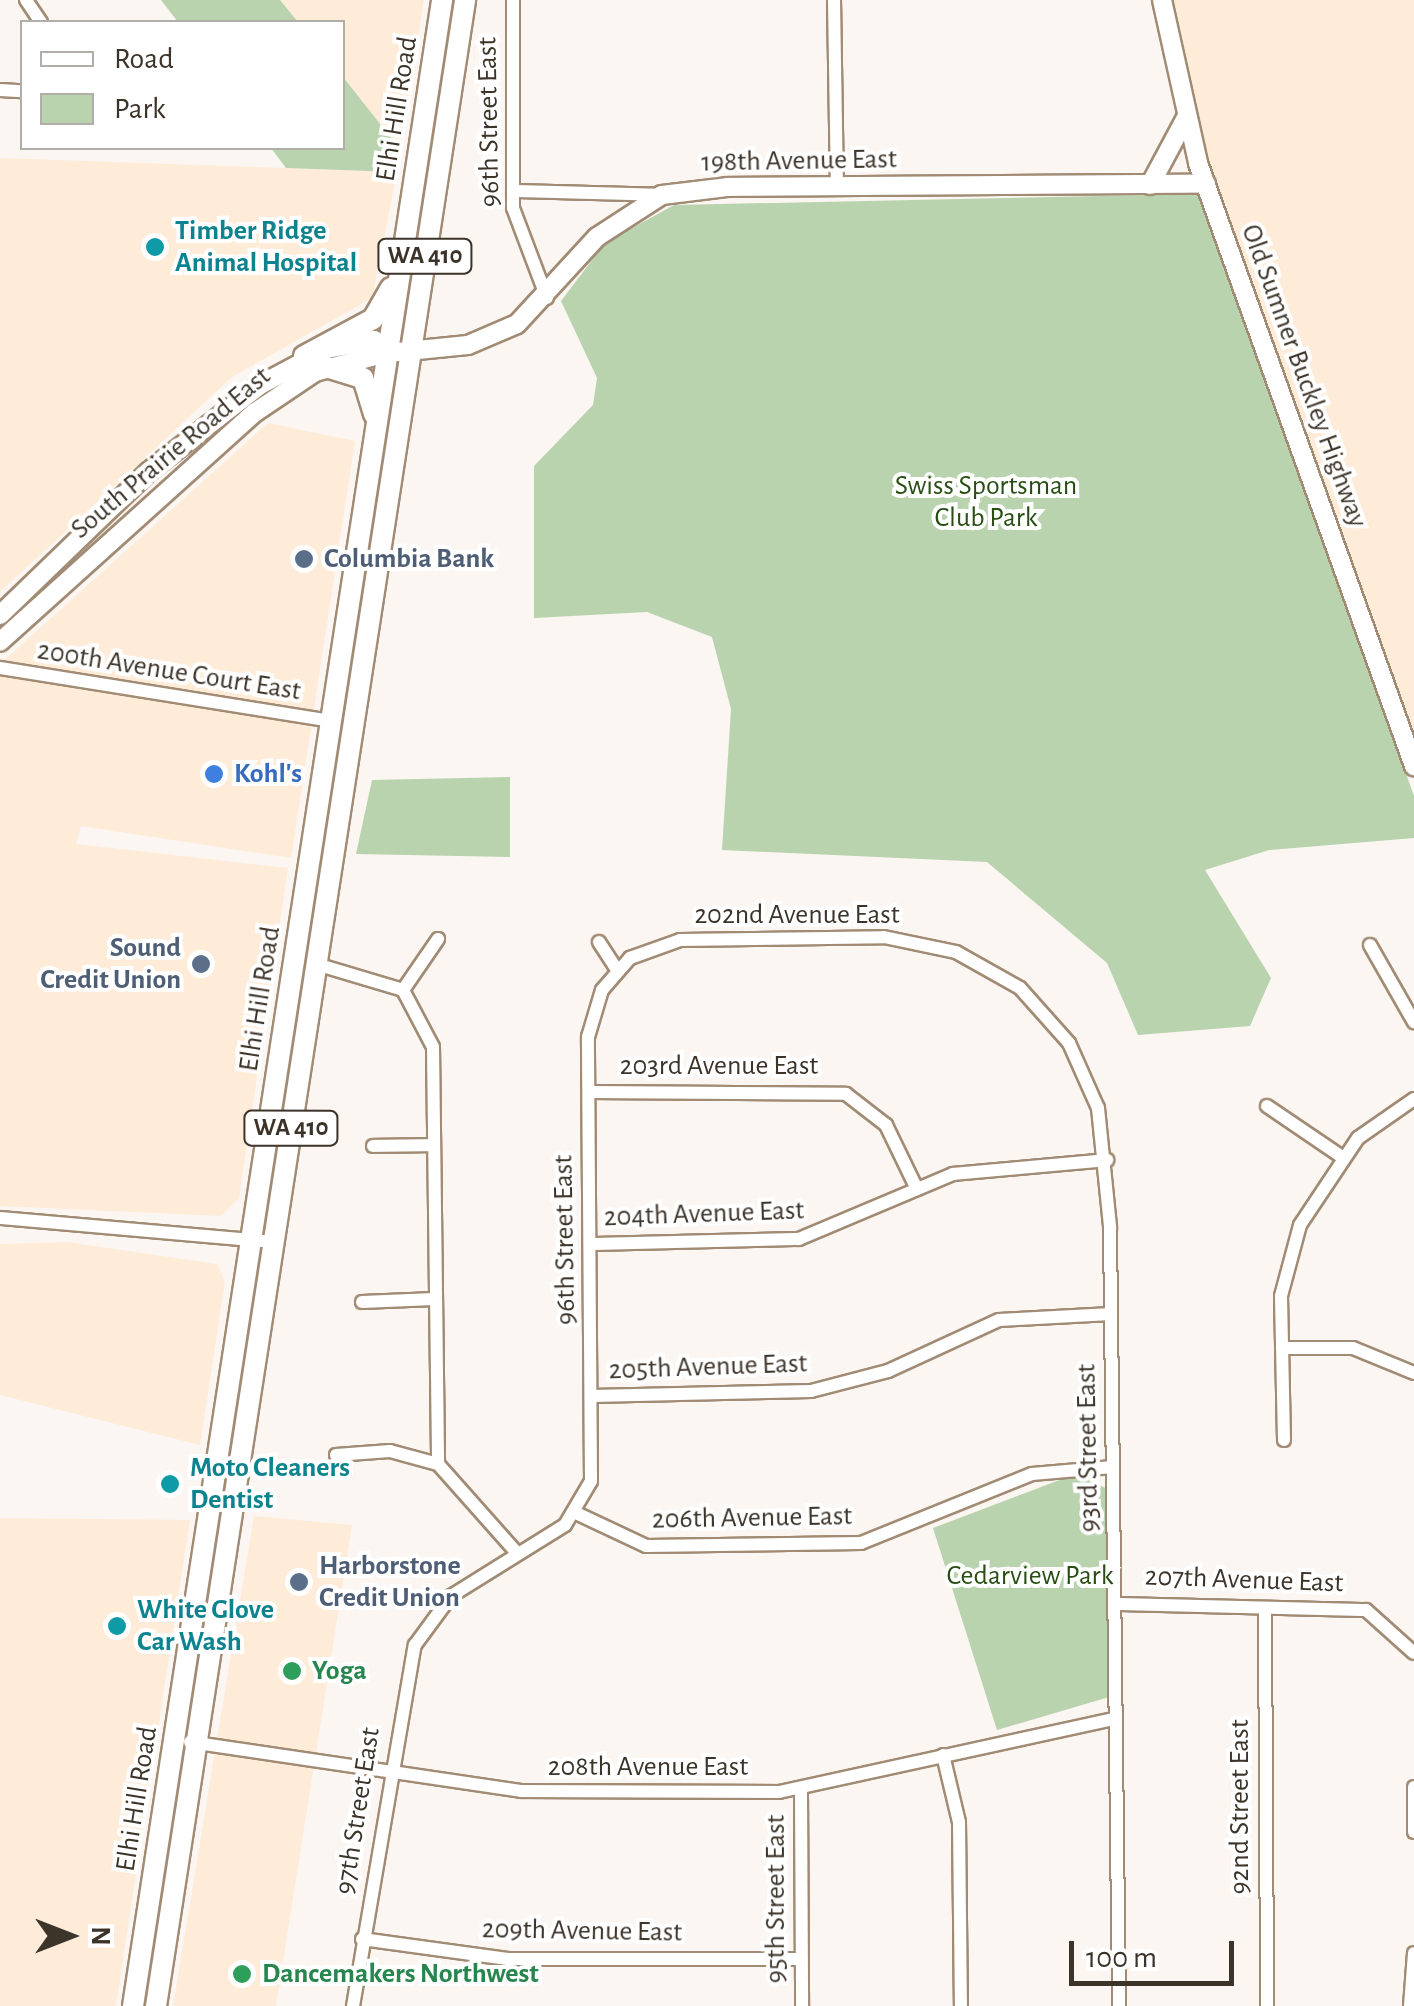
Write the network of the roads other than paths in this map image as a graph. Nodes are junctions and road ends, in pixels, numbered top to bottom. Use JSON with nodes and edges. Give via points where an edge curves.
{"nodes":[{"id":1,"x":442,"y":0,"type":"edge"},
{"id":2,"x":465,"y":0,"type":"edge"},
{"id":3,"x":513,"y":0,"type":"edge"},
{"id":4,"x":834,"y":0,"type":"edge"},
{"id":5,"x":1162,"y":0,"type":"edge"},
{"id":6,"x":1186,"y":117,"type":"junction"},
{"id":7,"x":1206,"y":184,"type":"junction"},
{"id":8,"x":1150,"y":185,"type":"junction"},
{"id":9,"x":836,"y":187,"type":"junction"},
{"id":10,"x":513,"y":191,"type":"junction"},
{"id":11,"x":662,"y":196,"type":"junction"},
{"id":12,"x":404,"y":238,"type":"junction"},
{"id":13,"x":547,"y":298,"type":"junction"},
{"id":14,"x":400,"y":352,"type":"junction"},
{"id":15,"x":304,"y":356,"type":"junction"},
{"id":16,"x":326,"y":367,"type":"junction"},
{"id":17,"x":370,"y":474,"type":"junction"},
{"id":18,"x":8,"y":603,"type":"edge"},
{"id":19,"x":0,"y":615,"type":"edge"},
{"id":20,"x":0,"y":642,"type":"edge"},
{"id":21,"x":0,"y":668,"type":"edge"},
{"id":22,"x":331,"y":721,"type":"junction"},
{"id":23,"x":1414,"y":766,"type":"edge"},
{"id":24,"x":438,"y":939,"type":"dead end"},
{"id":25,"x":599,"y":942,"type":"dead end"},
{"id":26,"x":1370,"y":945,"type":"dead end"},
{"id":27,"x":316,"y":964,"type":"junction"},
{"id":28,"x":617,"y":970,"type":"junction"},
{"id":29,"x":403,"y":990,"type":"junction"},
{"id":30,"x":1054,"y":1021,"type":"joint"},
{"id":31,"x":1414,"y":1022,"type":"edge"},
{"id":32,"x":588,"y":1092,"type":"junction"},
{"id":33,"x":1414,"y":1099,"type":"edge"},
{"id":34,"x":1267,"y":1106,"type":"dead end"},
{"id":35,"x":434,"y":1145,"type":"junction"},
{"id":36,"x":373,"y":1146,"type":"dead end"},
{"id":37,"x":1342,"y":1158,"type":"junction"},
{"id":38,"x":1107,"y":1160,"type":"junction"},
{"id":39,"x":917,"y":1189,"type":"junction"},
{"id":40,"x":0,"y":1218,"type":"edge"},
{"id":41,"x":250,"y":1240,"type":"junction"},
{"id":42,"x":274,"y":1242,"type":"junction"},
{"id":43,"x":590,"y":1244,"type":"junction"},
{"id":44,"x":434,"y":1299,"type":"junction"},
{"id":45,"x":362,"y":1302,"type":"dead end"},
{"id":46,"x":1111,"y":1314,"type":"junction"},
{"id":47,"x":1282,"y":1348,"type":"junction"},
{"id":48,"x":1414,"y":1373,"type":"edge"},
{"id":49,"x":592,"y":1396,"type":"junction"},
{"id":50,"x":1284,"y":1440,"type":"dead end"},
{"id":51,"x":336,"y":1455,"type":"dead end"},
{"id":52,"x":438,"y":1464,"type":"junction"},
{"id":53,"x":1113,"y":1467,"type":"junction"},
{"id":54,"x":576,"y":1514,"type":"junction"},
{"id":55,"x":518,"y":1554,"type":"junction"},
{"id":56,"x":1115,"y":1604,"type":"junction"},
{"id":57,"x":1264,"y":1608,"type":"junction"},
{"id":58,"x":1414,"y":1653,"type":"edge"},
{"id":59,"x":1115,"y":1719,"type":"junction"},
{"id":60,"x":175,"y":1739,"type":"junction"},
{"id":61,"x":197,"y":1743,"type":"junction"},
{"id":62,"x":942,"y":1755,"type":"junction"},
{"id":63,"x":390,"y":1772,"type":"junction"},
{"id":64,"x":1414,"y":1786,"type":"edge"},
{"id":65,"x":800,"y":1792,"type":"junction"},
{"id":66,"x":1414,"y":1832,"type":"edge"},
{"id":67,"x":362,"y":1939,"type":"junction"},
{"id":68,"x":1414,"y":1953,"type":"edge"},
{"id":69,"x":801,"y":1959,"type":"junction"},
{"id":70,"x":132,"y":2006,"type":"edge"},
{"id":71,"x":156,"y":2006,"type":"edge"},
{"id":72,"x":353,"y":2006,"type":"edge"},
{"id":73,"x":802,"y":2006,"type":"edge"},
{"id":74,"x":962,"y":2006,"type":"edge"},
{"id":75,"x":1119,"y":2006,"type":"edge"},
{"id":76,"x":1267,"y":2006,"type":"edge"},
{"id":77,"x":1410,"y":2006,"type":"edge"}],
"edges":[{"from":1,"to":12,"type":"main road","name":"Elhi Hill Road","number":"WA 410"},
{"from":2,"to":14,"type":"main road","name":"Elhi Hill Road","number":"WA 410"},
{"from":3,"to":10,"type":"street","name":"96th Street East"},
{"from":4,"to":9,"type":"street"},
{"from":5,"to":6,"type":"street","name":"Old Sumner Buckley Highway"},
{"from":6,"to":7,"type":"street","name":"Old Sumner Buckley Highway"},
{"from":6,"to":8,"type":"street"},
{"from":7,"to":8,"type":"street","name":"198th Avenue East"},
{"from":7,"to":23,"type":"street","name":"Old Sumner Buckley Highway"},
{"from":8,"to":9,"type":"street","name":"198th Avenue East"},
{"from":9,"to":11,"type":"street","name":"198th Avenue East"},
{"from":10,"to":11,"type":"street"},
{"from":10,"to":13,"type":"street","name":"96th Street East","via":[[519,234]]},
{"from":11,"to":13,"type":"street","name":"198th Avenue East","via":[[597,238]]},
{"from":12,"to":14,"type":"main road","name":"Elhi Hill Road","number":"WA 410"},
{"from":12,"to":15,"type":"main road","via":[[384,310]]},
{"from":13,"to":14,"type":"street","name":"198th Avenue East","via":[[491,337]]},
{"from":14,"to":15,"type":"street","name":"South Prairie Road East","via":[[374,340]]},
{"from":14,"to":16,"type":"street","name":"South Prairie Road East"},
{"from":14,"to":17,"type":"main road","name":"Elhi Hill Road","number":"WA 410"},
{"from":14,"to":27,"type":"main road","name":"Elhi Hill Road","number":"WA 410"},
{"from":15,"to":18,"type":"street","name":"South Prairie Road East","via":[[148,472]]},
{"from":16,"to":17,"type":"main road","via":[[364,378],[372,395]]},
{"from":16,"to":20,"type":"street","name":"South Prairie Road East","via":[[189,468]]},
{"from":17,"to":22,"type":"main road","name":"Elhi Hill Road","number":"WA 410"},
{"from":18,"to":19,"type":"street","name":"South Prairie Road East"},
{"from":21,"to":22,"type":"street","name":"200th Avenue Court East"},
{"from":22,"to":41,"type":"main road","name":"Elhi Hill Road","number":"WA 410"},
{"from":24,"to":29,"type":"street"},
{"from":25,"to":28,"type":"street"},
{"from":26,"to":31,"type":"street"},
{"from":27,"to":29,"type":"street"},
{"from":27,"to":42,"type":"main road","name":"Elhi Hill Road","number":"WA 410"},
{"from":28,"to":30,"type":"street","name":"202nd Avenue East","via":[[680,940],[902,939],[989,968]]},
{"from":28,"to":32,"type":"street","name":"96th Street East","via":[[590,1021]]},
{"from":29,"to":35,"type":"street","via":[[433,1047]]},
{"from":30,"to":38,"type":"street","name":"93rd Street East","via":[[1091,1087]]},
{"from":32,"to":39,"type":"street","name":"203rd Avenue East","via":[[846,1094],[886,1126]]},
{"from":32,"to":43,"type":"street","name":"96th Street East"},
{"from":33,"to":37,"type":"street"},
{"from":34,"to":37,"type":"street"},
{"from":35,"to":36,"type":"street"},
{"from":35,"to":44,"type":"street"},
{"from":37,"to":47,"type":"street","via":[[1297,1234],[1282,1296]]},
{"from":38,"to":39,"type":"street","name":"204th Avenue East","via":[[993,1167]]},
{"from":38,"to":46,"type":"street","name":"93rd Street East"},
{"from":39,"to":43,"type":"street","name":"204th Avenue East","via":[[799,1239]]},
{"from":40,"to":41,"type":"street"},
{"from":41,"to":42,"type":"street"},
{"from":41,"to":60,"type":"main road","name":"Elhi Hill Road","number":"WA 410"},
{"from":42,"to":61,"type":"main road","name":"Elhi Hill Road","number":"WA 410"},
{"from":43,"to":49,"type":"street","name":"96th Street East"},
{"from":44,"to":45,"type":"street"},
{"from":44,"to":52,"type":"street"},
{"from":46,"to":49,"type":"street","name":"205th Avenue East","via":[[999,1320],[888,1371],[810,1391]]},
{"from":46,"to":53,"type":"street","name":"93rd Street East"},
{"from":47,"to":48,"type":"street","via":[[1353,1348]]},
{"from":47,"to":50,"type":"street"},
{"from":49,"to":54,"type":"street","name":"96th Street East","via":[[591,1481]]},
{"from":51,"to":52,"type":"street","via":[[390,1452]]},
{"from":52,"to":55,"type":"street"},
{"from":53,"to":54,"type":"street","name":"206th Avenue East","via":[[1032,1474],[861,1543],[646,1546]]},
{"from":53,"to":56,"type":"street","name":"93rd Street East"},
{"from":54,"to":55,"type":"street"},
{"from":55,"to":63,"type":"street","name":"97th Street East","via":[[451,1596],[424,1626]]},
{"from":56,"to":57,"type":"street","name":"207th Avenue East"},
{"from":56,"to":59,"type":"street","name":"93rd Street East"},
{"from":57,"to":58,"type":"street","name":"207th Avenue East","via":[[1366,1610]]},
{"from":57,"to":76,"type":"street","name":"92nd Street East"},
{"from":59,"to":62,"type":"street","name":"208th Avenue East"},
{"from":59,"to":75,"type":"street","name":"93rd Street East"},
{"from":60,"to":61,"type":"street","name":"208th Avenue East"},
{"from":60,"to":70,"type":"main road","name":"Elhi Hill Road","number":"WA 410"},
{"from":61,"to":63,"type":"street","name":"208th Avenue East"},
{"from":61,"to":71,"type":"main road","name":"Elhi Hill Road","number":"WA 410"},
{"from":62,"to":65,"type":"street","name":"208th Avenue East"},
{"from":62,"to":74,"type":"street","via":[[959,1822]]},
{"from":63,"to":65,"type":"street","name":"208th Avenue East","via":[[520,1792]]},
{"from":63,"to":67,"type":"street","name":"97th Street East"},
{"from":64,"to":66,"type":"street"},
{"from":65,"to":69,"type":"street","name":"95th Street East"},
{"from":67,"to":69,"type":"street","name":"209th Avenue East","via":[[508,1958]]},
{"from":67,"to":72,"type":"street","name":"97th Street East"},
{"from":68,"to":77,"type":"street"},
{"from":69,"to":73,"type":"street","name":"95th Street East"}]}
